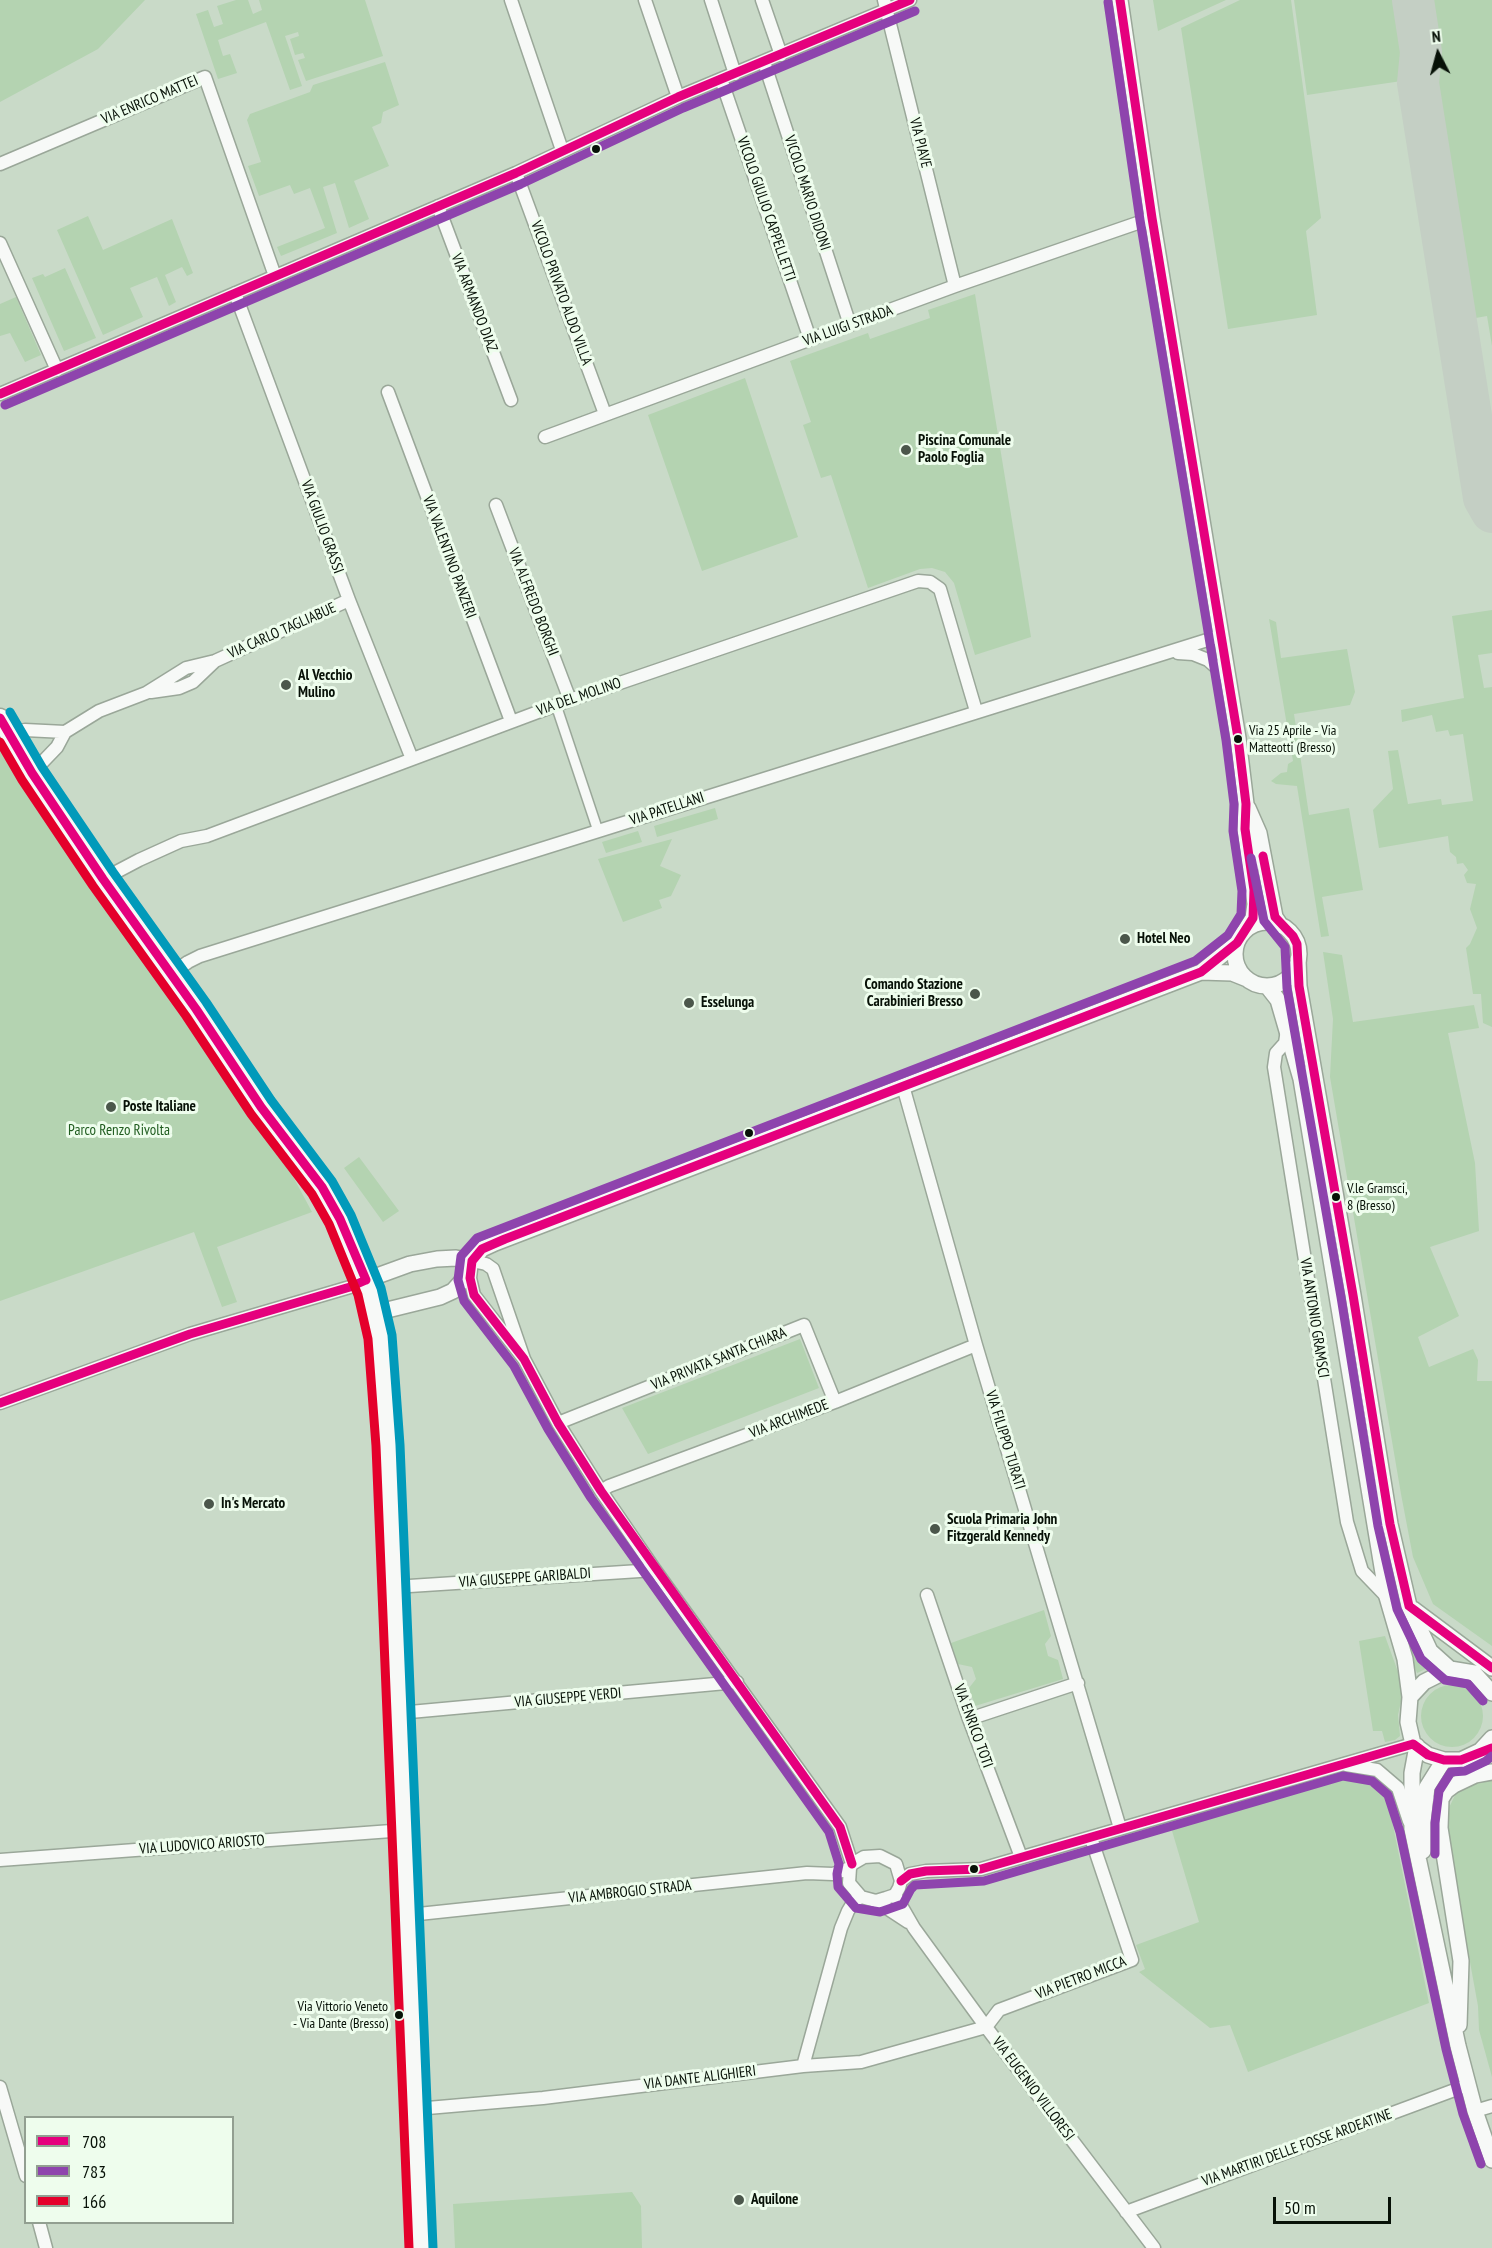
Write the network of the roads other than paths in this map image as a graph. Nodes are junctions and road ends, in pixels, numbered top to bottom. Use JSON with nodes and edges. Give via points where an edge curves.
{"nodes":[{"id":1,"x":511,"y":0,"type":"edge"},
{"id":2,"x":645,"y":0,"type":"edge"},
{"id":3,"x":711,"y":0,"type":"edge"},
{"id":4,"x":762,"y":0,"type":"edge"},
{"id":5,"x":910,"y":0,"type":"edge"},
{"id":6,"x":1120,"y":0,"type":"edge"},
{"id":7,"x":886,"y":5,"type":"edge"},
{"id":8,"x":780,"y":55,"type":"junction"},
{"id":9,"x":764,"y":62,"type":"junction"},
{"id":10,"x":735,"y":74,"type":"junction"},
{"id":11,"x":721,"y":79,"type":"junction"},
{"id":12,"x":678,"y":97,"type":"junction"},
{"id":13,"x":562,"y":150,"type":"junction"},
{"id":14,"x":0,"y":164,"type":"edge"},
{"id":15,"x":516,"y":172,"type":"junction"},
{"id":16,"x":438,"y":206,"type":"junction"},
{"id":17,"x":1152,"y":218,"type":"junction"},
{"id":18,"x":0,"y":243,"type":"edge"},
{"id":19,"x":275,"y":276,"type":"junction"},
{"id":20,"x":955,"y":286,"type":"junction"},
{"id":21,"x":235,"y":293,"type":"junction"},
{"id":22,"x":850,"y":325,"type":"junction"},
{"id":23,"x":810,"y":339,"type":"junction"},
{"id":24,"x":57,"y":370,"type":"junction"},
{"id":25,"x":388,"y":393,"type":"dead end"},
{"id":26,"x":0,"y":394,"type":"edge"},
{"id":27,"x":511,"y":400,"type":"dead end"},
{"id":28,"x":605,"y":414,"type":"junction"},
{"id":29,"x":544,"y":437,"type":"dead end"},
{"id":30,"x":496,"y":505,"type":"dead end"},
{"id":31,"x":349,"y":600,"type":"junction"},
{"id":32,"x":1220,"y":636,"type":"junction"},
{"id":33,"x":1167,"y":653,"type":"junction"},
{"id":34,"x":1227,"y":677,"type":"junction"},
{"id":35,"x":570,"y":700,"type":"junction"},
{"id":36,"x":556,"y":705,"type":"junction"},
{"id":37,"x":976,"y":711,"type":"junction"},
{"id":38,"x":511,"y":722,"type":"junction"},
{"id":39,"x":3,"y":729,"type":"edge"},
{"id":40,"x":65,"y":732,"type":"junction"},
{"id":41,"x":412,"y":759,"type":"junction"},
{"id":42,"x":32,"y":773,"type":"junction"},
{"id":43,"x":1246,"y":804,"type":"junction"},
{"id":44,"x":598,"y":831,"type":"junction"},
{"id":45,"x":103,"y":879,"type":"junction"},
{"id":46,"x":1281,"y":926,"type":"junction"},
{"id":47,"x":1240,"y":937,"type":"junction"},
{"id":48,"x":1298,"y":959,"type":"junction"},
{"id":49,"x":1201,"y":972,"type":"junction"},
{"id":50,"x":171,"y":974,"type":"junction"},
{"id":51,"x":1247,"y":979,"type":"junction"},
{"id":52,"x":1266,"y":986,"type":"junction"},
{"id":53,"x":1287,"y":1030,"type":"junction"},
{"id":54,"x":903,"y":1086,"type":"junction"},
{"id":55,"x":472,"y":1261,"type":"junction"},
{"id":56,"x":366,"y":1280,"type":"junction"},
{"id":57,"x":375,"y":1313,"type":"junction"},
{"id":58,"x":976,"y":1345,"type":"junction"},
{"id":59,"x":524,"y":1359,"type":"junction"},
{"id":60,"x":835,"y":1402,"type":"junction"},
{"id":61,"x":0,"y":1403,"type":"edge"},
{"id":62,"x":558,"y":1424,"type":"junction"},
{"id":63,"x":601,"y":1491,"type":"junction"},
{"id":64,"x":655,"y":1570,"type":"junction"},
{"id":65,"x":394,"y":1587,"type":"junction"},
{"id":66,"x":927,"y":1595,"type":"dead end"},
{"id":67,"x":1387,"y":1597,"type":"junction"},
{"id":68,"x":1409,"y":1606,"type":"junction"},
{"id":69,"x":1492,"y":1668,"type":"edge"},
{"id":70,"x":1450,"y":1669,"type":"junction"},
{"id":71,"x":737,"y":1682,"type":"junction"},
{"id":72,"x":1078,"y":1683,"type":"junction"},
{"id":73,"x":1492,"y":1693,"type":"edge"},
{"id":74,"x":1410,"y":1698,"type":"junction"},
{"id":75,"x":399,"y":1713,"type":"junction"},
{"id":76,"x":969,"y":1719,"type":"junction"},
{"id":77,"x":1492,"y":1738,"type":"edge"},
{"id":78,"x":1415,"y":1745,"type":"junction"},
{"id":79,"x":1486,"y":1750,"type":"edge"},
{"id":80,"x":1444,"y":1760,"type":"junction"},
{"id":81,"x":1342,"y":1764,"type":"junction"},
{"id":82,"x":1492,"y":1772,"type":"edge"},
{"id":83,"x":1120,"y":1828,"type":"junction"},
{"id":84,"x":1412,"y":1829,"type":"junction"},
{"id":85,"x":405,"y":1830,"type":"junction"},
{"id":86,"x":1091,"y":1838,"type":"junction"},
{"id":87,"x":1021,"y":1857,"type":"junction"},
{"id":88,"x":0,"y":1860,"type":"edge"},
{"id":89,"x":851,"y":1866,"type":"junction"},
{"id":90,"x":901,"y":1881,"type":"junction"},
{"id":91,"x":1423,"y":1882,"type":"junction"},
{"id":92,"x":895,"y":1895,"type":"junction"},
{"id":93,"x":861,"y":1898,"type":"junction"},
{"id":94,"x":876,"y":1901,"type":"junction"},
{"id":95,"x":409,"y":1915,"type":"junction"},
{"id":96,"x":914,"y":1928,"type":"junction"},
{"id":97,"x":986,"y":2026,"type":"junction"},
{"id":98,"x":1458,"y":2046,"type":"junction"},
{"id":99,"x":803,"y":2066,"type":"junction"},
{"id":100,"x":1468,"y":2085,"type":"junction"},
{"id":101,"x":0,"y":2087,"type":"edge"},
{"id":102,"x":1492,"y":2106,"type":"edge"},
{"id":103,"x":416,"y":2109,"type":"junction"},
{"id":104,"x":1475,"y":2111,"type":"junction"},
{"id":105,"x":1492,"y":2160,"type":"edge"},
{"id":106,"x":24,"y":2169,"type":"edge"},
{"id":107,"x":1126,"y":2212,"type":"junction"},
{"id":108,"x":39,"y":2224,"type":"edge"},
{"id":109,"x":46,"y":2248,"type":"edge"},
{"id":110,"x":422,"y":2248,"type":"edge"},
{"id":111,"x":1153,"y":2248,"type":"edge"}],
"edges":[{"from":1,"to":13,"type":"street"},
{"from":2,"to":12,"type":"street"},
{"from":3,"to":10,"type":"street"},
{"from":4,"to":8,"type":"street"},
{"from":5,"to":7,"type":"street"},
{"from":6,"to":17,"type":"street"},
{"from":7,"to":8,"type":"street"},
{"from":7,"to":20,"type":"street","name":"VIA PIAVE"},
{"from":8,"to":9,"type":"street"},
{"from":9,"to":10,"type":"street"},
{"from":9,"to":22,"type":"street","name":"VICOLO MARIO DIDONI"},
{"from":10,"to":11,"type":"street"},
{"from":11,"to":12,"type":"street"},
{"from":11,"to":23,"type":"street","name":"VICOLO GIULIO CAPPELLETTI"},
{"from":12,"to":13,"type":"street"},
{"from":13,"to":15,"type":"street"},
{"from":14,"to":19,"type":"street","name":"VIA ENRICO MATTEI","via":[[205,77]]},
{"from":15,"to":16,"type":"street"},
{"from":15,"to":28,"type":"street","name":"VICOLO PRIVATO ALDO VILLA"},
{"from":16,"to":19,"type":"street"},
{"from":16,"to":27,"type":"street","name":"VIA ARMANDO DIAZ"},
{"from":17,"to":20,"type":"street","name":"VIA LUIGI STRADA"},
{"from":17,"to":32,"type":"street"},
{"from":18,"to":24,"type":"street"},
{"from":19,"to":21,"type":"street"},
{"from":20,"to":22,"type":"street","name":"VIA LUIGI STRADA"},
{"from":21,"to":24,"type":"street"},
{"from":21,"to":31,"type":"street","name":"VIA GIULIO GRASSI"},
{"from":22,"to":23,"type":"street","name":"VIA LUIGI STRADA"},
{"from":23,"to":28,"type":"street","name":"VIA LUIGI STRADA"},
{"from":24,"to":26,"type":"street"},
{"from":25,"to":38,"type":"street","name":"VIA VALENTINO PANZERI"},
{"from":28,"to":29,"type":"street","name":"VIA LUIGI STRADA"},
{"from":30,"to":35,"type":"street","name":"VIA ALFREDO BORGHI"},
{"from":31,"to":40,"type":"street","name":"VIA CARLO TAGLIABUE","via":[[215,661],[193,682],[146,693],[99,711]]},
{"from":31,"to":41,"type":"street","name":"VIA GIULIO GRASSI"},
{"from":32,"to":33,"type":"street","name":"VIA PATELLANI"},
{"from":32,"to":34,"type":"street"},
{"from":33,"to":34,"type":"street","name":"VIA PATELLANI","via":[[1193,654],[1208,660]]},
{"from":33,"to":37,"type":"street","name":"VIA PATELLANI"},
{"from":34,"to":43,"type":"street"},
{"from":35,"to":36,"type":"street","name":"VIA DEL MOLINO"},
{"from":35,"to":37,"type":"street","name":"VIA DEL MOLINO","via":[[918,581],[930,582],[940,589]]},
{"from":36,"to":38,"type":"street","name":"VIA DEL MOLINO"},
{"from":36,"to":44,"type":"street"},
{"from":37,"to":44,"type":"street","name":"VIA PATELLANI"},
{"from":38,"to":41,"type":"street","name":"VIA DEL MOLINO"},
{"from":39,"to":40,"type":"street"},
{"from":39,"to":42,"type":"main road"},
{"from":40,"to":42,"type":"street","name":"VIA CARLO TAGLIABUE","via":[[57,747]]},
{"from":41,"to":45,"type":"street","name":"VIA DEL MOLINO","via":[[207,836],[181,841]]},
{"from":42,"to":45,"type":"main road"},
{"from":43,"to":46,"type":"street","via":[[1259,833],[1275,917]]},
{"from":43,"to":47,"type":"street","via":[[1245,829],[1255,904],[1253,918]]},
{"from":44,"to":50,"type":"street","name":"VIA PATELLANI","via":[[200,956]]},
{"from":45,"to":50,"type":"main road"},
{"from":46,"to":47,"type":"street","via":[[1262,923]]},
{"from":46,"to":48,"type":"street","via":[[1297,944]]},
{"from":47,"to":49,"type":"street"},
{"from":47,"to":51,"type":"street","via":[[1236,963]]},
{"from":48,"to":52,"type":"street","via":[[1288,978]]},
{"from":48,"to":68,"type":"street","via":[[1299,986],[1390,1524]]},
{"from":49,"to":51,"type":"street","via":[[1232,973]]},
{"from":49,"to":54,"type":"street"},
{"from":50,"to":56,"type":"main road","via":[[261,1107],[322,1187]]},
{"from":51,"to":52,"type":"street"},
{"from":52,"to":53,"type":"street","name":"VIA ANTONIO GRAMSCI","via":[[1278,1000]]},
{"from":53,"to":67,"type":"street","name":"VIA ANTONIO GRAMSCI","via":[[1301,1079]]},
{"from":53,"to":67,"type":"street","name":"VIA ANTONIO GRAMSCI","via":[[1274,1067],[1347,1522],[1362,1571]]},
{"from":54,"to":55,"type":"street","via":[[505,1239],[482,1249]]},
{"from":54,"to":58,"type":"street","name":"VIA FILIPPO TURATI"},
{"from":55,"to":56,"type":"street","via":[[437,1259]]},
{"from":55,"to":57,"type":"street","via":[[453,1291]]},
{"from":55,"to":59,"type":"street","via":[[470,1278],[474,1294]]},
{"from":55,"to":59,"type":"street","via":[[493,1269]]},
{"from":56,"to":57,"type":"main road"},
{"from":56,"to":61,"type":"street","via":[[190,1334]]},
{"from":57,"to":65,"type":"main road","via":[[383,1371]]},
{"from":58,"to":60,"type":"street","name":"VIA ARCHIMEDE"},
{"from":58,"to":72,"type":"street","name":"VIA FILIPPO TURATI"},
{"from":59,"to":62,"type":"street"},
{"from":60,"to":62,"type":"street","name":"VIA PRIVATA SANTA CHIARA","via":[[804,1325]]},
{"from":60,"to":63,"type":"street","name":"VIA ARCHIMEDE"},
{"from":62,"to":63,"type":"street"},
{"from":63,"to":64,"type":"street"},
{"from":64,"to":65,"type":"street","name":"VIA GIUSEPPE GARIBALDI"},
{"from":64,"to":71,"type":"street"},
{"from":65,"to":75,"type":"main road"},
{"from":66,"to":76,"type":"street","name":"VIA ENRICO TOTI"},
{"from":67,"to":74,"type":"street","name":"VIA ANTONIO GRAMSCI"},
{"from":68,"to":69,"type":"street"},
{"from":68,"to":70,"type":"street","via":[[1430,1651]]},
{"from":70,"to":73,"type":"street","via":[[1474,1673]]},
{"from":70,"to":74,"type":"street","via":[[1424,1682]]},
{"from":71,"to":75,"type":"street","name":"VIA GIUSEPPE VERDI"},
{"from":71,"to":89,"type":"street","via":[[840,1827]]},
{"from":72,"to":76,"type":"street"},
{"from":72,"to":83,"type":"street","name":"VIA FILIPPO TURATI"},
{"from":74,"to":78,"type":"street","name":"VIA ANTONIO GRAMSCI","via":[[1408,1722]]},
{"from":75,"to":85,"type":"main road"},
{"from":76,"to":87,"type":"street","name":"VIA ENRICO TOTI"},
{"from":77,"to":79,"type":"street"},
{"from":78,"to":80,"type":"street"},
{"from":78,"to":81,"type":"street"},
{"from":78,"to":84,"type":"street","name":"VIA ANTONIO GRAMSCI"},
{"from":79,"to":80,"type":"street","via":[[1461,1760]]},
{"from":80,"to":91,"type":"street","via":[[1427,1787]]},
{"from":81,"to":83,"type":"street"},
{"from":81,"to":84,"type":"street","via":[[1377,1770],[1398,1788]]},
{"from":82,"to":98,"type":"street","via":[[1474,1775],[1446,1791],[1441,1799],[1440,1828],[1461,1961]]},
{"from":83,"to":86,"type":"street"},
{"from":84,"to":91,"type":"street","name":"VIA ANTONIO GRAMSCI"},
{"from":85,"to":88,"type":"street","name":"VIA LUDOVICO ARIOSTO"},
{"from":85,"to":95,"type":"main road"},
{"from":86,"to":87,"type":"street"},
{"from":86,"to":97,"type":"street","name":"VIA PIETRO MICCA","via":[[1132,1960],[999,2010]]},
{"from":87,"to":90,"type":"street","via":[[981,1869],[910,1874]]},
{"from":89,"to":90,"type":"street","via":[[864,1857],[880,1856],[896,1864]]},
{"from":89,"to":93,"type":"street","via":[[849,1882]]},
{"from":89,"to":95,"type":"street","name":"VIA AMBROGIO STRADA","via":[[833,1874],[807,1873]]},
{"from":90,"to":92,"type":"street"},
{"from":91,"to":98,"type":"street"},
{"from":92,"to":94,"type":"street"},
{"from":92,"to":96,"type":"street","name":"VIA EUGENIO VILLORESI"},
{"from":93,"to":94,"type":"street"},
{"from":93,"to":99,"type":"street","via":[[854,1901],[841,1928]]},
{"from":94,"to":96,"type":"street","name":"VIA EUGENIO VILLORESI"},
{"from":95,"to":103,"type":"main road"},
{"from":96,"to":97,"type":"street","name":"VIA EUGENIO VILLORESI"},
{"from":97,"to":99,"type":"street","name":"VIA DANTE ALIGHIERI","via":[[861,2062]]},
{"from":97,"to":107,"type":"street","name":"VIA EUGENIO VILLORESI"},
{"from":98,"to":100,"type":"street"},
{"from":99,"to":103,"type":"street","name":"VIA DANTE ALIGHIERI","via":[[543,2098]]},
{"from":100,"to":104,"type":"street"},
{"from":100,"to":107,"type":"street","name":"VIA MARTIRI DELLE FOSSE ARDEATINE"},
{"from":101,"to":106,"type":"street"},
{"from":102,"to":104,"type":"street"},
{"from":103,"to":110,"type":"main road"},
{"from":104,"to":105,"type":"street"},
{"from":107,"to":111,"type":"street","name":"VIA EUGENIO VILLORESI"},
{"from":108,"to":109,"type":"street"}]}
